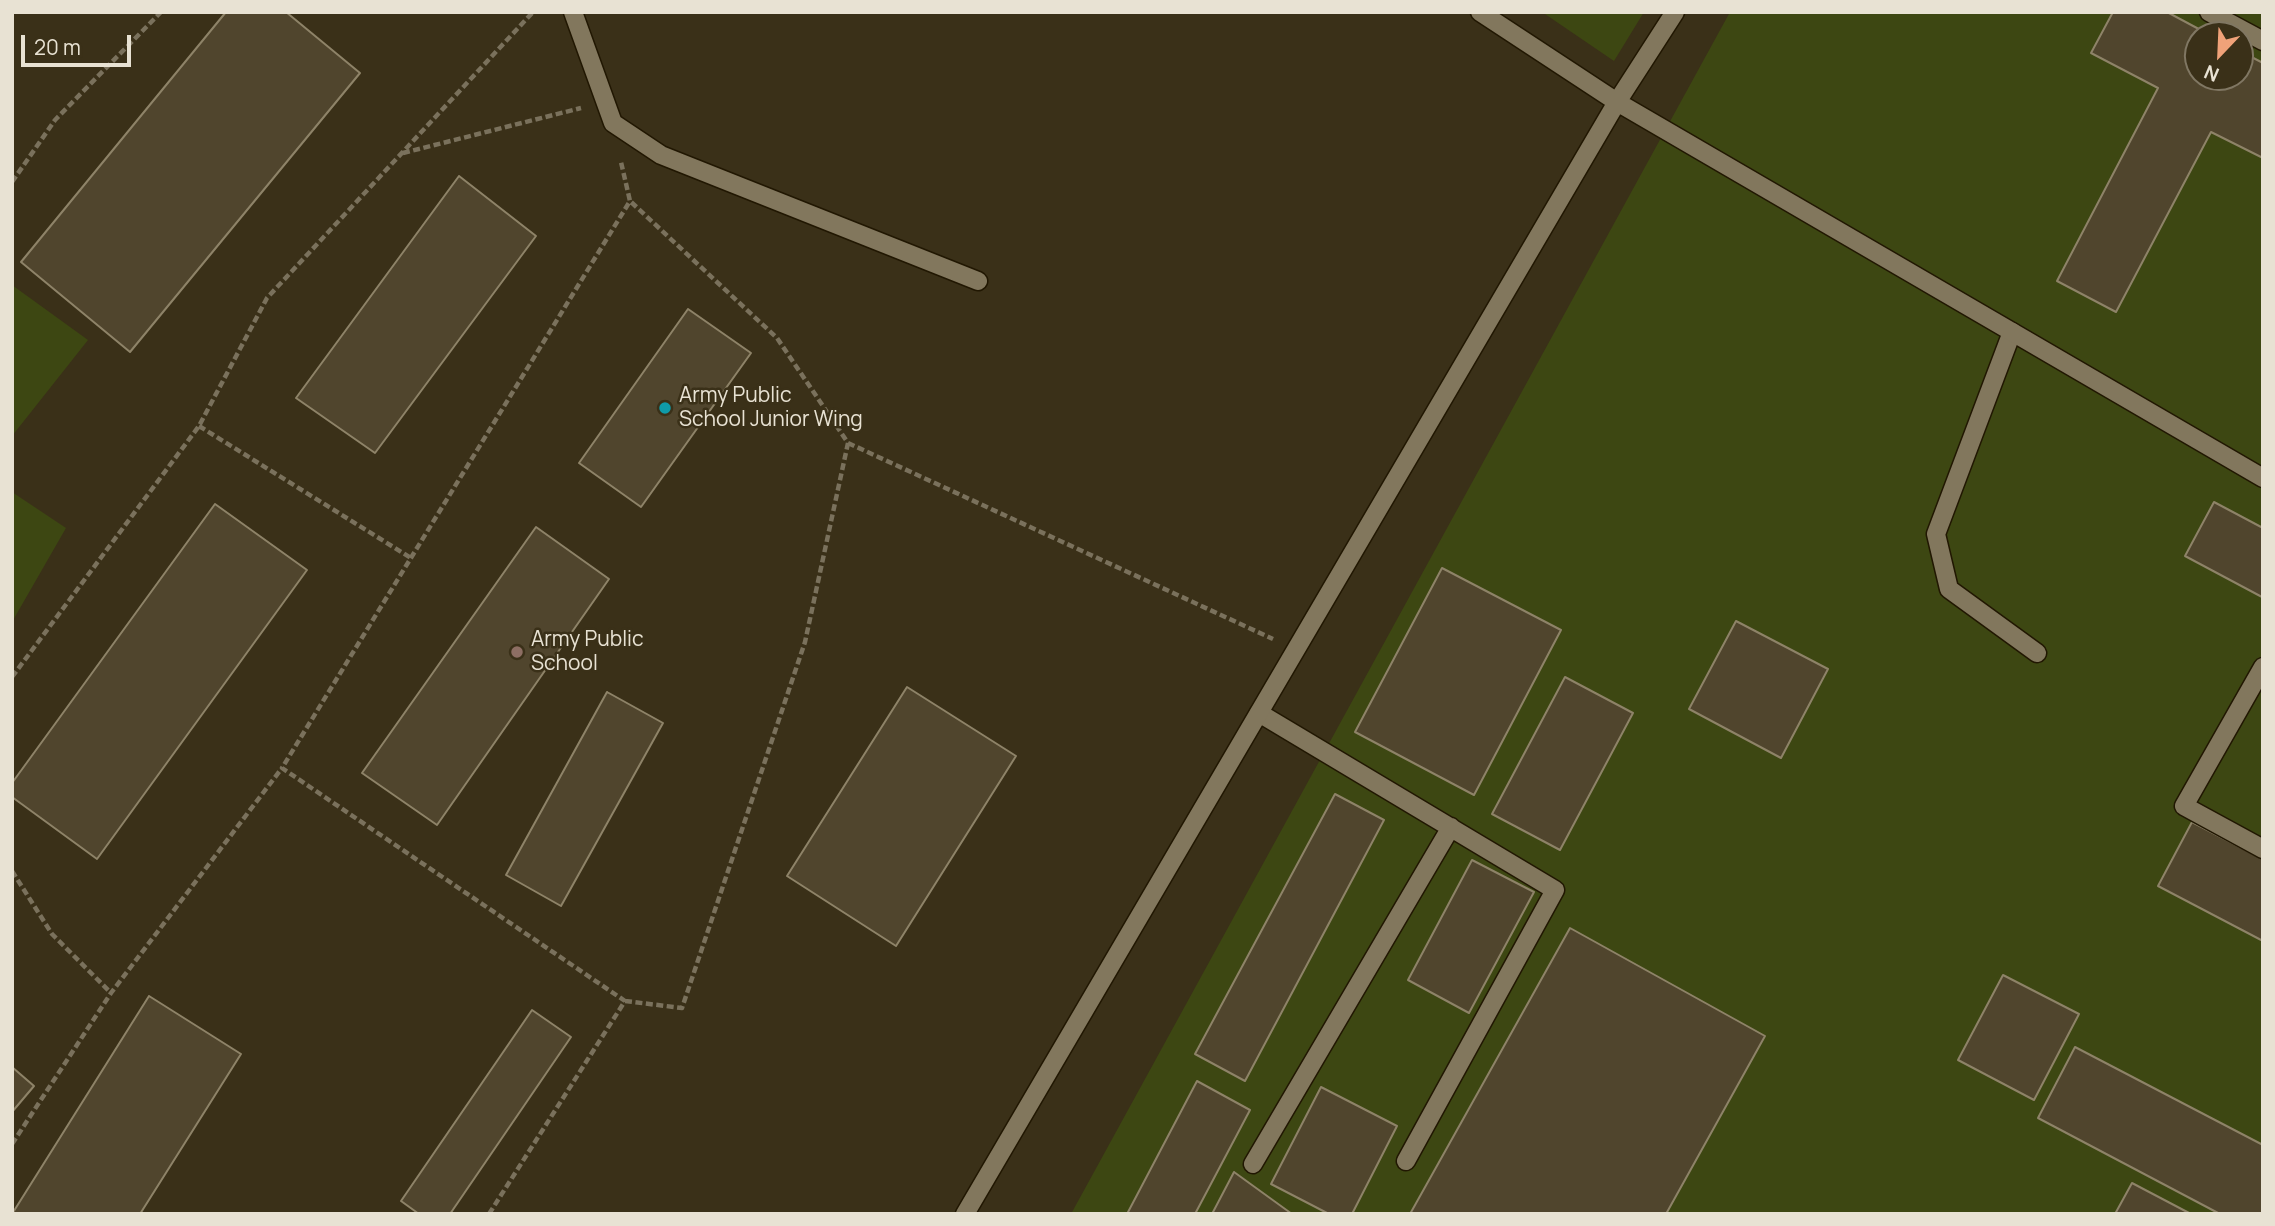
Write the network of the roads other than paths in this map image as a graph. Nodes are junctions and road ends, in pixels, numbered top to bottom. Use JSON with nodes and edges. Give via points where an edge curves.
{"nodes":[{"id":1,"x":573,"y":12,"type":"edge"},
{"id":2,"x":1480,"y":12,"type":"edge"},
{"id":3,"x":1675,"y":12,"type":"edge"},
{"id":4,"x":2209,"y":12,"type":"edge"},
{"id":5,"x":2263,"y":41,"type":"edge"},
{"id":6,"x":1617,"y":102,"type":"junction"},
{"id":7,"x":978,"y":281,"type":"dead end"},
{"id":8,"x":2012,"y":332,"type":"junction"},
{"id":9,"x":2263,"y":478,"type":"edge"},
{"id":10,"x":2037,"y":653,"type":"dead end"},
{"id":11,"x":2263,"y":667,"type":"edge"},
{"id":12,"x":1259,"y":713,"type":"junction"},
{"id":13,"x":1451,"y":827,"type":"junction"},
{"id":14,"x":2263,"y":849,"type":"edge"},
{"id":15,"x":1406,"y":1161,"type":"dead end"},
{"id":16,"x":1253,"y":1164,"type":"dead end"},
{"id":17,"x":965,"y":1214,"type":"edge"}],
"edges":[{"from":1,"to":7,"type":"street","via":[[613,123],[661,155]]},
{"from":2,"to":6,"type":"street"},
{"from":3,"to":6,"type":"street"},
{"from":4,"to":5,"type":"street"},
{"from":6,"to":8,"type":"street"},
{"from":6,"to":12,"type":"street"},
{"from":8,"to":9,"type":"street"},
{"from":8,"to":10,"type":"street","via":[[1936,534],[1949,589]]},
{"from":11,"to":14,"type":"street","via":[[2184,806]]},
{"from":12,"to":13,"type":"street"},
{"from":12,"to":17,"type":"street"},
{"from":13,"to":15,"type":"street","via":[[1555,890]]},
{"from":13,"to":16,"type":"street"}]}
